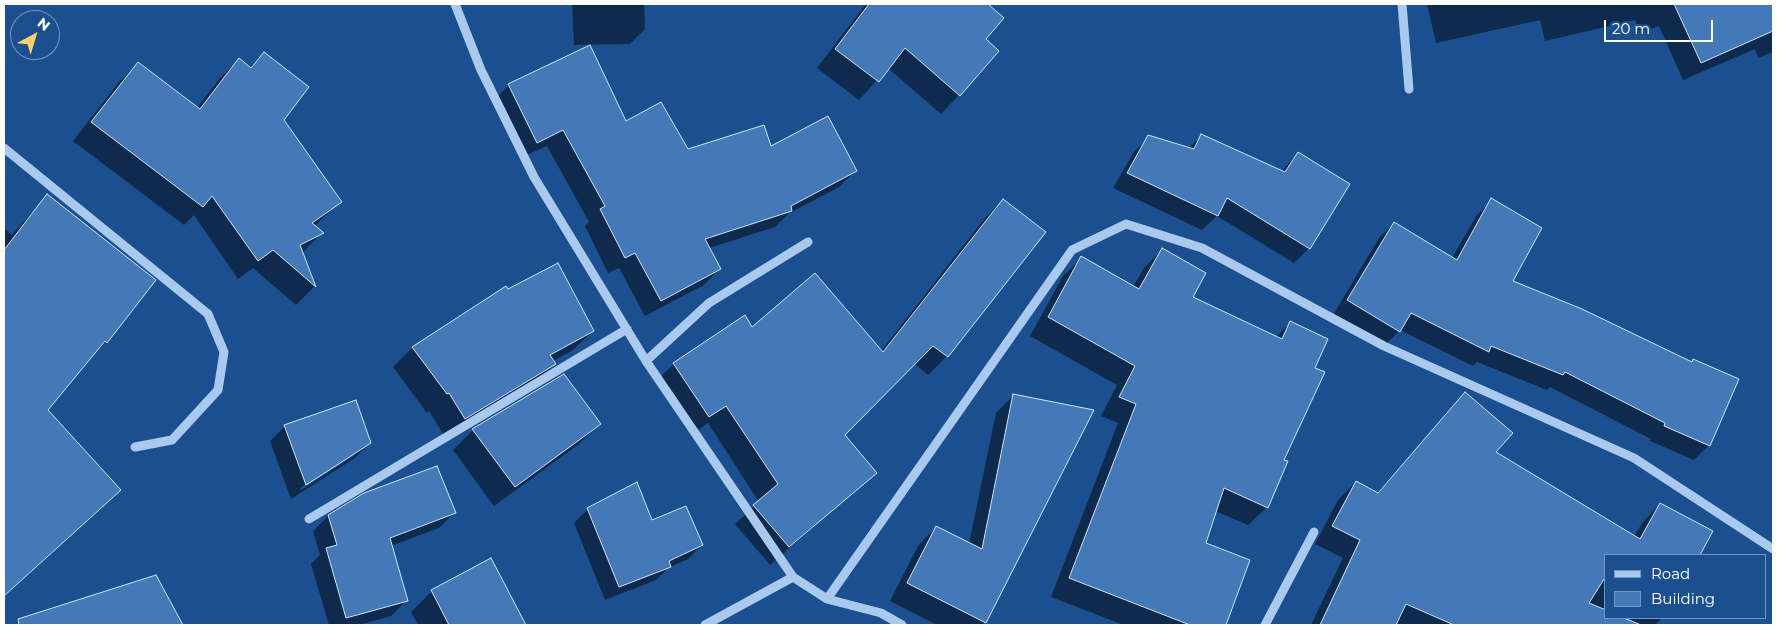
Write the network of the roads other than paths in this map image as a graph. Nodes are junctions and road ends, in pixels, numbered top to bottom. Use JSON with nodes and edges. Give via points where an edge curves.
{"nodes":[{"id":1,"x":455,"y":4,"type":"edge"},
{"id":2,"x":1402,"y":4,"type":"edge"},
{"id":3,"x":1408,"y":89,"type":"dead end"},
{"id":4,"x":4,"y":148,"type":"edge"},
{"id":5,"x":808,"y":242,"type":"dead end"},
{"id":6,"x":627,"y":329,"type":"junction"},
{"id":7,"x":646,"y":361,"type":"junction"},
{"id":8,"x":135,"y":447,"type":"dead end"},
{"id":9,"x":309,"y":519,"type":"dead end"},
{"id":10,"x":1314,"y":532,"type":"dead end"},
{"id":11,"x":1773,"y":549,"type":"edge"},
{"id":12,"x":793,"y":577,"type":"junction"},
{"id":13,"x":827,"y":600,"type":"junction"},
{"id":14,"x":705,"y":625,"type":"edge"},
{"id":15,"x":902,"y":625,"type":"edge"},
{"id":16,"x":1265,"y":625,"type":"edge"}],
"edges":[{"from":1,"to":6,"type":"street","via":[[481,70],[534,177]]},
{"from":2,"to":3,"type":"street"},
{"from":4,"to":8,"type":"street","via":[[208,314],[224,352],[218,390],[172,440]]},
{"from":5,"to":7,"type":"street","via":[[709,303]]},
{"from":6,"to":7,"type":"street"},
{"from":6,"to":9,"type":"street"},
{"from":7,"to":12,"type":"street"},
{"from":10,"to":16,"type":"street"},
{"from":11,"to":13,"type":"street","via":[[1634,458],[1384,346],[1202,248],[1126,224],[1072,250]]},
{"from":12,"to":13,"type":"street"},
{"from":12,"to":14,"type":"street"},
{"from":13,"to":15,"type":"street","via":[[881,613]]}]}
